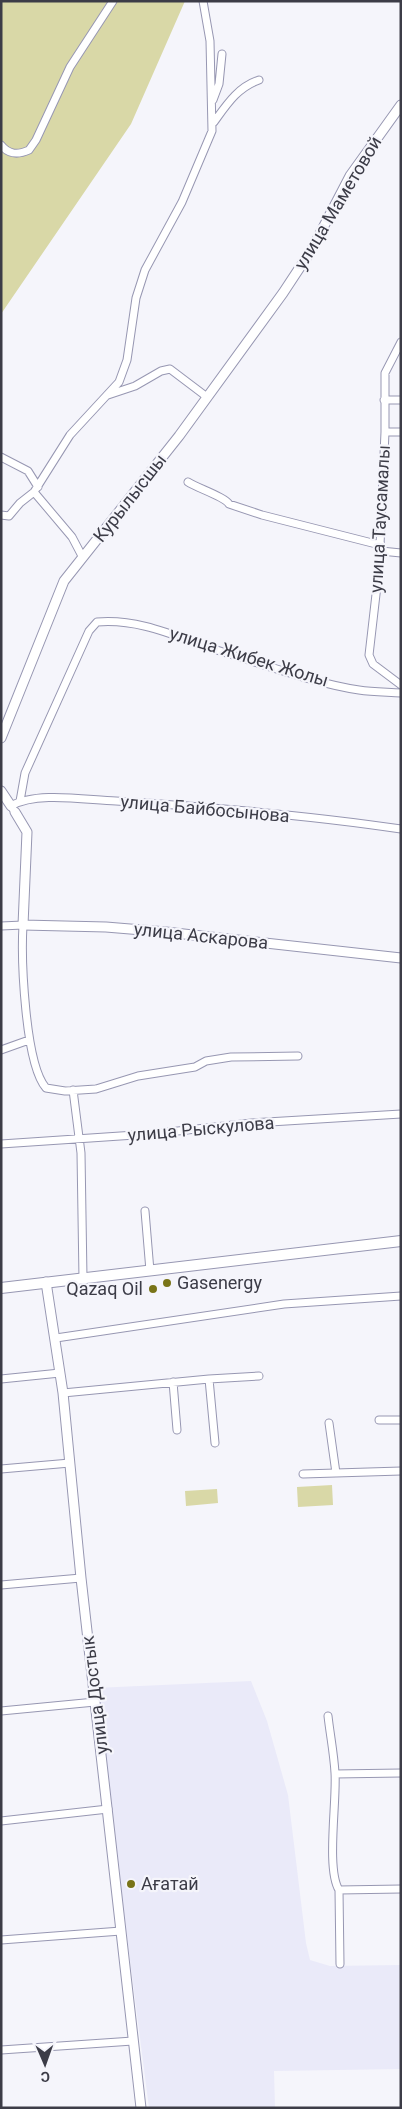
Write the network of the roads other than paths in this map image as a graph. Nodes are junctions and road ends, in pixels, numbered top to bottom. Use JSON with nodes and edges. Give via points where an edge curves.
{"nodes":[{"id":1,"x":113,"y":1,"type":"edge"},
{"id":2,"x":203,"y":1,"type":"edge"},
{"id":3,"x":222,"y":54,"type":"dead end"},
{"id":4,"x":259,"y":80,"type":"dead end"},
{"id":5,"x":212,"y":101,"type":"junction"},
{"id":6,"x":401,"y":105,"type":"edge"},
{"id":7,"x":214,"y":122,"type":"junction"},
{"id":8,"x":1,"y":145,"type":"edge"},
{"id":9,"x":294,"y":277,"type":"joint"},
{"id":10,"x":401,"y":342,"type":"edge"},
{"id":11,"x":108,"y":395,"type":"junction"},
{"id":12,"x":206,"y":397,"type":"junction"},
{"id":13,"x":384,"y":400,"type":"junction"},
{"id":14,"x":401,"y":400,"type":"edge"},
{"id":15,"x":385,"y":432,"type":"junction"},
{"id":16,"x":401,"y":432,"type":"edge"},
{"id":17,"x":1,"y":457,"type":"edge"},
{"id":18,"x":188,"y":482,"type":"dead end"},
{"id":19,"x":36,"y":489,"type":"junction"},
{"id":20,"x":1,"y":515,"type":"edge"},
{"id":21,"x":380,"y":548,"type":"junction"},
{"id":22,"x":401,"y":553,"type":"edge"},
{"id":23,"x":82,"y":556,"type":"junction"},
{"id":24,"x":401,"y":685,"type":"edge"},
{"id":25,"x":401,"y":693,"type":"edge"},
{"id":26,"x":1,"y":738,"type":"edge"},
{"id":27,"x":1,"y":791,"type":"edge"},
{"id":28,"x":20,"y":801,"type":"junction"},
{"id":29,"x":13,"y":809,"type":"junction"},
{"id":30,"x":401,"y":829,"type":"edge"},
{"id":31,"x":23,"y":925,"type":"junction"},
{"id":32,"x":1,"y":926,"type":"edge"},
{"id":33,"x":401,"y":958,"type":"edge"},
{"id":34,"x":29,"y":1040,"type":"junction"},
{"id":35,"x":1,"y":1050,"type":"edge"},
{"id":36,"x":298,"y":1056,"type":"dead end"},
{"id":37,"x":73,"y":1090,"type":"junction"},
{"id":38,"x":401,"y":1114,"type":"edge"},
{"id":39,"x":78,"y":1140,"type":"junction"},
{"id":40,"x":1,"y":1144,"type":"edge"},
{"id":41,"x":145,"y":1211,"type":"dead end"},
{"id":42,"x":401,"y":1241,"type":"edge"},
{"id":43,"x":150,"y":1270,"type":"junction"},
{"id":44,"x":83,"y":1278,"type":"junction"},
{"id":45,"x":46,"y":1282,"type":"junction"},
{"id":46,"x":1,"y":1288,"type":"edge"},
{"id":47,"x":401,"y":1296,"type":"edge"},
{"id":48,"x":56,"y":1338,"type":"junction"},
{"id":49,"x":60,"y":1373,"type":"junction"},
{"id":50,"x":259,"y":1376,"type":"dead end"},
{"id":51,"x":1,"y":1378,"type":"edge"},
{"id":52,"x":209,"y":1379,"type":"junction"},
{"id":53,"x":173,"y":1382,"type":"junction"},
{"id":54,"x":63,"y":1393,"type":"junction"},
{"id":55,"x":379,"y":1420,"type":"dead end"},
{"id":56,"x":401,"y":1420,"type":"edge"},
{"id":57,"x":329,"y":1423,"type":"dead end"},
{"id":58,"x":177,"y":1430,"type":"dead end"},
{"id":59,"x":215,"y":1443,"type":"dead end"},
{"id":60,"x":70,"y":1464,"type":"junction"},
{"id":61,"x":1,"y":1469,"type":"edge"},
{"id":62,"x":401,"y":1471,"type":"edge"},
{"id":63,"x":336,"y":1473,"type":"junction"},
{"id":64,"x":303,"y":1474,"type":"dead end"},
{"id":65,"x":81,"y":1578,"type":"junction"},
{"id":66,"x":1,"y":1585,"type":"edge"},
{"id":67,"x":95,"y":1702,"type":"junction"},
{"id":68,"x":1,"y":1711,"type":"edge"},
{"id":69,"x":328,"y":1716,"type":"dead end"},
{"id":70,"x":401,"y":1773,"type":"edge"},
{"id":71,"x":335,"y":1774,"type":"junction"},
{"id":72,"x":108,"y":1809,"type":"junction"},
{"id":73,"x":1,"y":1821,"type":"edge"},
{"id":74,"x":401,"y":1889,"type":"edge"},
{"id":75,"x":338,"y":1890,"type":"junction"},
{"id":76,"x":121,"y":1931,"type":"junction"},
{"id":77,"x":1,"y":1940,"type":"edge"},
{"id":78,"x":340,"y":1964,"type":"dead end"},
{"id":79,"x":133,"y":2041,"type":"junction"},
{"id":80,"x":1,"y":2050,"type":"edge"},
{"id":81,"x":141,"y":2108,"type":"edge"}],
"edges":[{"from":1,"to":8,"type":"street","via":[[70,67],[29,150],[15,154]]},
{"from":2,"to":5,"type":"street","via":[[210,41]]},
{"from":3,"to":5,"type":"street","via":[[219,84]]},
{"from":4,"to":7,"type":"street","via":[[245,85]]},
{"from":5,"to":7,"type":"street"},
{"from":6,"to":9,"type":"street","name":"улица Маметовой","via":[[350,176]]},
{"from":7,"to":11,"type":"street","via":[[182,202],[145,270],[128,338],[127,360],[119,382]]},
{"from":9,"to":12,"type":"street","name":"Курылысшы"},
{"from":10,"to":13,"type":"street","name":"улица Таусамалы","via":[[385,374]]},
{"from":11,"to":12,"type":"street","via":[[170,369]]},
{"from":11,"to":19,"type":"street","via":[[70,435]]},
{"from":12,"to":23,"type":"street","name":"Курылысшы","via":[[94,546]]},
{"from":13,"to":14,"type":"street"},
{"from":13,"to":15,"type":"street","name":"улица Таусамалы"},
{"from":15,"to":16,"type":"street"},
{"from":15,"to":21,"type":"street","name":"улица Таусамалы"},
{"from":17,"to":19,"type":"street","via":[[28,471]]},
{"from":18,"to":21,"type":"street","via":[[227,500],[229,504]]},
{"from":19,"to":20,"type":"street","via":[[9,516]]},
{"from":19,"to":23,"type":"street","via":[[72,537]]},
{"from":21,"to":22,"type":"street"},
{"from":21,"to":24,"type":"street","name":"улица Таусамалы","via":[[369,655],[373,664]]},
{"from":23,"to":26,"type":"street","name":"Курылысшы","via":[[64,581]]},
{"from":25,"to":28,"type":"street","name":"улица Жибек Жолы","via":[[358,690],[220,651],[166,631],[132,624],[97,622],[89,631],[25,773]]},
{"from":27,"to":29,"type":"street"},
{"from":28,"to":29,"type":"street","name":"улица Байбосынова"},
{"from":28,"to":30,"type":"street","name":"улица Байбосынова","via":[[70,799],[199,807]]},
{"from":29,"to":31,"type":"street","via":[[27,832]]},
{"from":31,"to":32,"type":"street","name":"улица Аскарова"},
{"from":31,"to":33,"type":"street","name":"улица Аскарова","via":[[166,932]]},
{"from":31,"to":34,"type":"street"},
{"from":34,"to":35,"type":"street"},
{"from":34,"to":37,"type":"street","via":[[41,1082],[46,1088]]},
{"from":36,"to":37,"type":"street","via":[[231,1057],[206,1061],[195,1067],[138,1076],[109,1087]]},
{"from":37,"to":39,"type":"street"},
{"from":38,"to":39,"type":"street","name":"улица Рыскулова","via":[[252,1123]]},
{"from":39,"to":40,"type":"street","name":"улица Рыскулова","via":[[68,1138]]},
{"from":39,"to":44,"type":"street"},
{"from":41,"to":43,"type":"street"},
{"from":42,"to":43,"type":"main road"},
{"from":43,"to":44,"type":"main road"},
{"from":44,"to":45,"type":"main road"},
{"from":45,"to":46,"type":"main road"},
{"from":45,"to":48,"type":"street","name":"улица Достык"},
{"from":47,"to":48,"type":"street","via":[[284,1304]]},
{"from":48,"to":49,"type":"street","name":"улица Достык"},
{"from":49,"to":51,"type":"street"},
{"from":49,"to":54,"type":"street","name":"улица Достык"},
{"from":50,"to":52,"type":"street"},
{"from":52,"to":53,"type":"street"},
{"from":52,"to":59,"type":"street"},
{"from":53,"to":54,"type":"street"},
{"from":53,"to":58,"type":"street"},
{"from":54,"to":60,"type":"street","name":"улица Достык"},
{"from":55,"to":56,"type":"street"},
{"from":57,"to":63,"type":"street"},
{"from":60,"to":61,"type":"street"},
{"from":60,"to":65,"type":"street","name":"улица Достык"},
{"from":62,"to":63,"type":"street"},
{"from":63,"to":64,"type":"street"},
{"from":65,"to":66,"type":"street"},
{"from":65,"to":67,"type":"street","name":"улица Достык"},
{"from":67,"to":68,"type":"street"},
{"from":67,"to":72,"type":"street","name":"улица Достык"},
{"from":69,"to":71,"type":"street"},
{"from":70,"to":71,"type":"street"},
{"from":71,"to":75,"type":"street","via":[[334,1862]]},
{"from":72,"to":73,"type":"street"},
{"from":72,"to":76,"type":"street","name":"улица Достык"},
{"from":74,"to":75,"type":"street"},
{"from":75,"to":78,"type":"street"},
{"from":76,"to":77,"type":"street"},
{"from":76,"to":79,"type":"street","name":"улица Достык"},
{"from":79,"to":80,"type":"street"},
{"from":79,"to":81,"type":"street","name":"улица Достык"}]}
